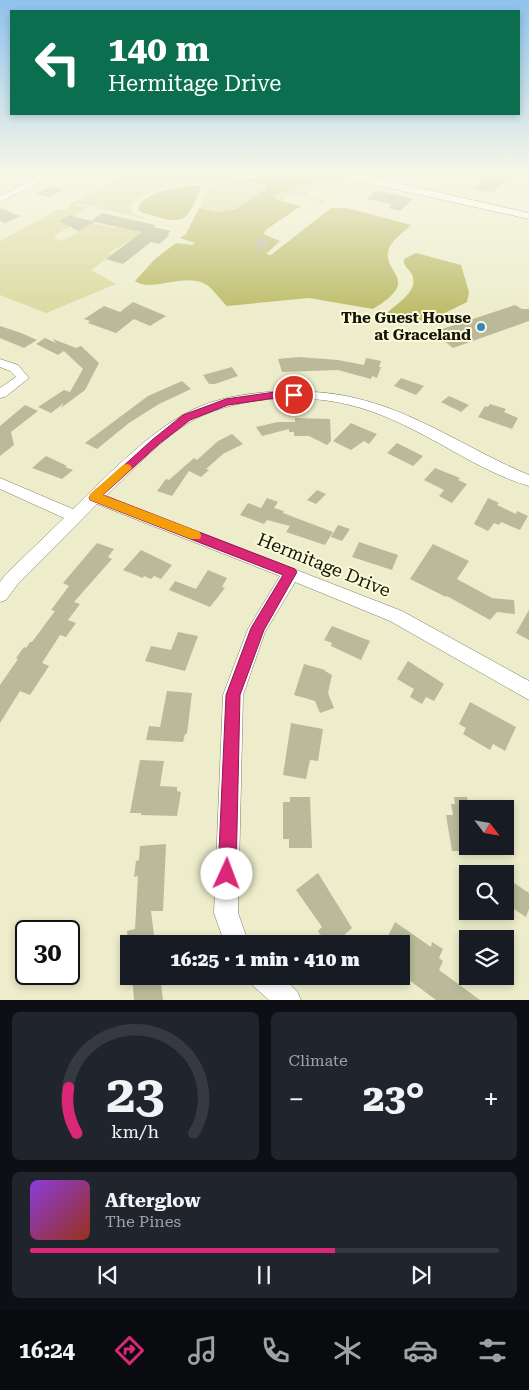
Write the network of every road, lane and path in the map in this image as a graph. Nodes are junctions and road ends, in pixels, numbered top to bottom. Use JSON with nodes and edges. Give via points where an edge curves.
{"nodes":[{"id":1,"x":0,"y":362,"type":"edge"},
{"id":2,"x":0,"y":394,"type":"edge"},
{"id":3,"x":529,"y":481,"type":"edge"},
{"id":4,"x":0,"y":483,"type":"edge"},
{"id":5,"x":94,"y":497,"type":"junction"},
{"id":6,"x":75,"y":517,"type":"junction"},
{"id":7,"x":291,"y":572,"type":"junction"},
{"id":8,"x":0,"y":596,"type":"edge"},
{"id":9,"x":529,"y":691,"type":"edge"},
{"id":10,"x":234,"y":935,"type":"edge"},
{"id":11,"x":271,"y":985,"type":"edge"},
{"id":12,"x":288,"y":1000,"type":"edge"}],
"edges":[{"from":1,"to":2,"type":"street","via":[[14,368],[23,378]]},
{"from":3,"to":5,"type":"street","via":[[498,469],[374,407],[331,397],[275,395],[226,402],[187,418]]},
{"from":4,"to":6,"type":"street"},
{"from":5,"to":6,"type":"street"},
{"from":5,"to":7,"type":"street","name":"Hermitage Drive"},
{"from":6,"to":8,"type":"street","via":[[11,580]]},
{"from":7,"to":9,"type":"street","name":"Hermitage Drive","via":[[396,616]]},
{"from":7,"to":10,"type":"street","via":[[258,628],[233,695],[226,913]]},
{"from":11,"to":12,"type":"street"}]}
